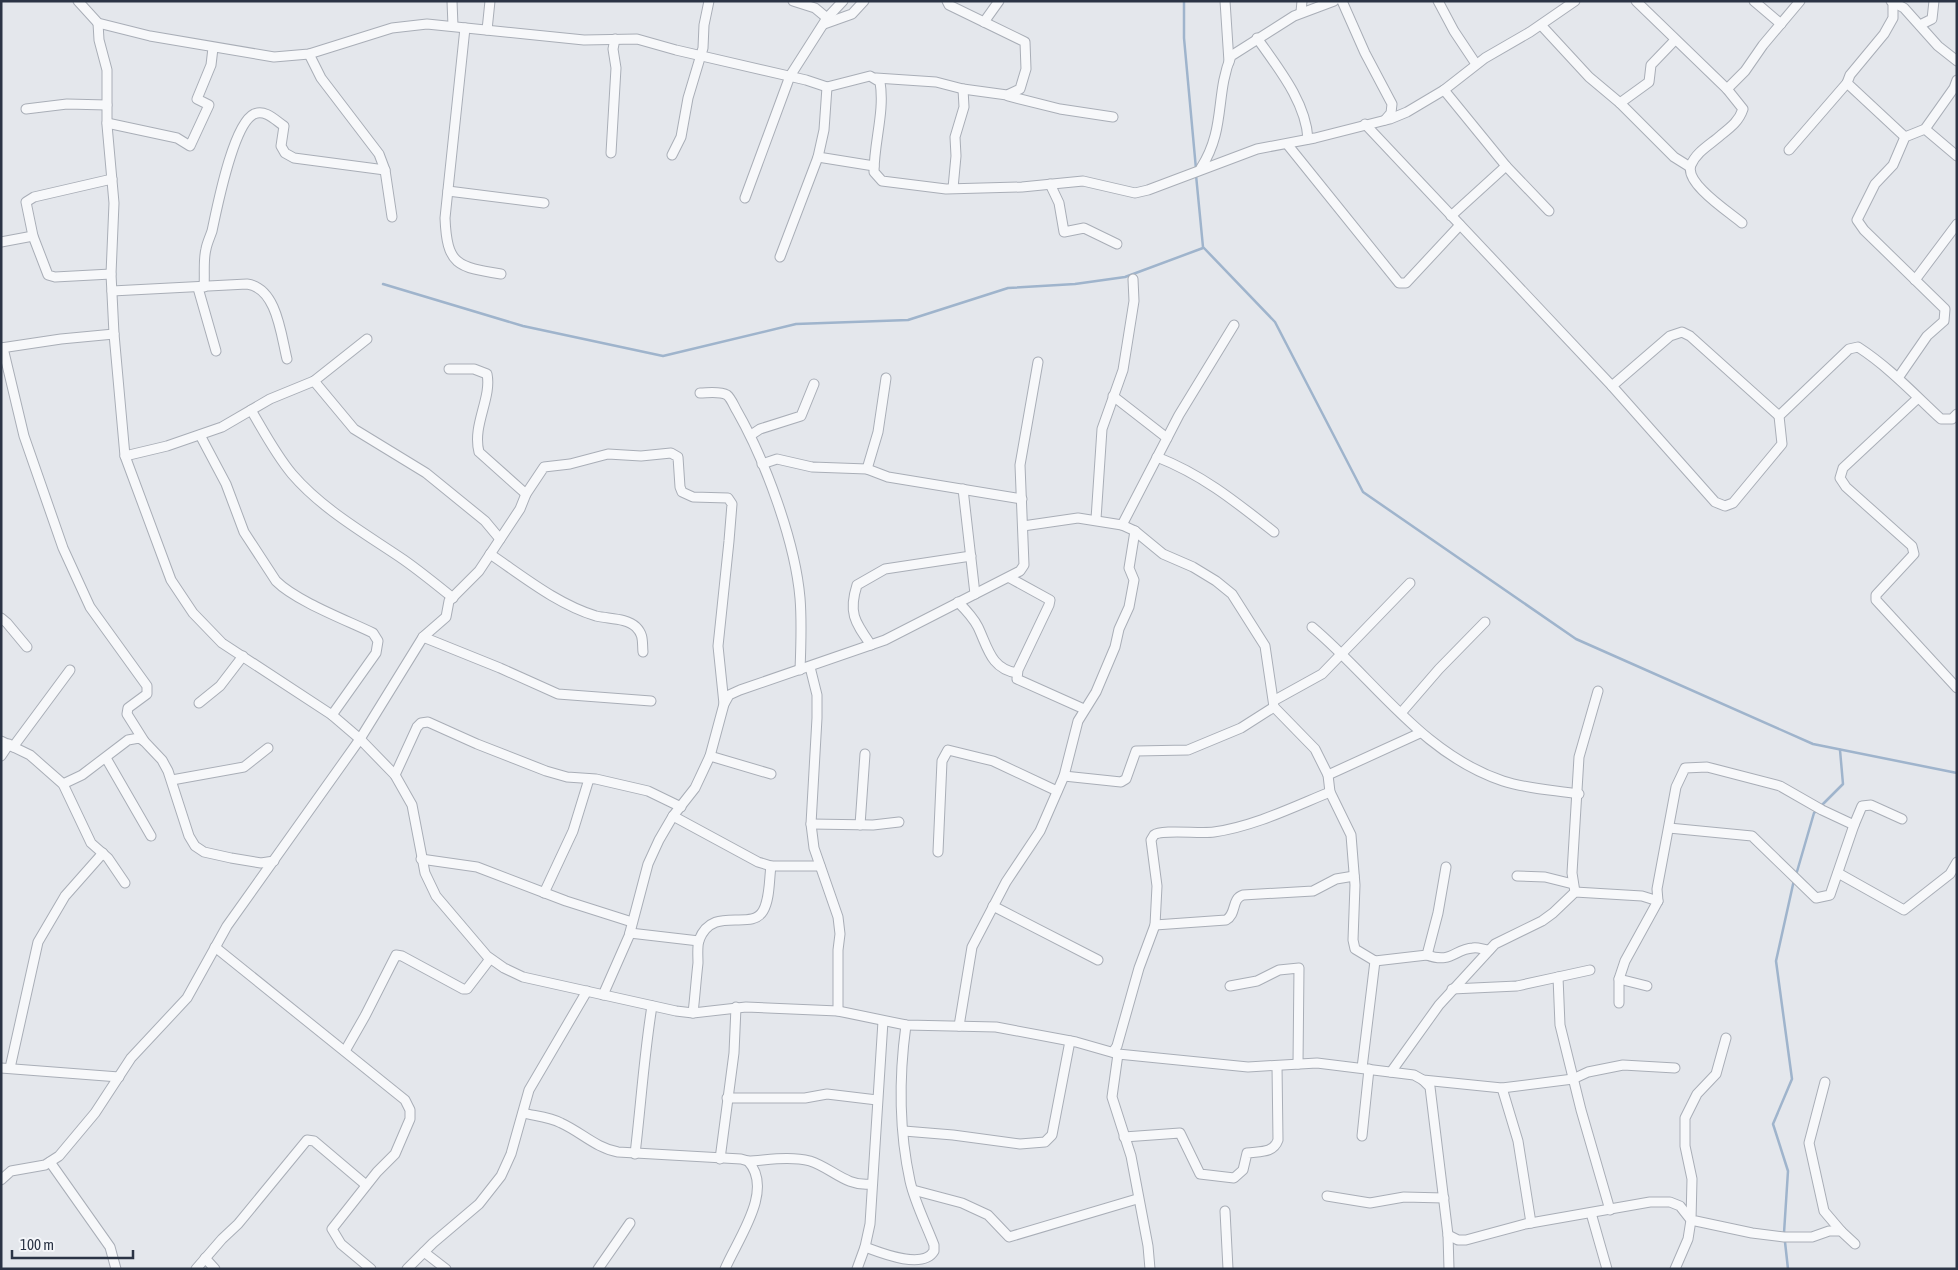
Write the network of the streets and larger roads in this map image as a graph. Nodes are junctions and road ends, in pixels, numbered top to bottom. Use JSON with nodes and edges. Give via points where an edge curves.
{"nodes":[{"id":1,"x":78,"y":1,"type":"edge"},
{"id":2,"x":452,"y":1,"type":"edge"},
{"id":3,"x":490,"y":1,"type":"edge"},
{"id":4,"x":710,"y":1,"type":"edge"},
{"id":5,"x":793,"y":1,"type":"edge"},
{"id":6,"x":842,"y":1,"type":"edge"},
{"id":7,"x":864,"y":1,"type":"edge"},
{"id":8,"x":947,"y":1,"type":"edge"},
{"id":9,"x":999,"y":1,"type":"edge"},
{"id":10,"x":1225,"y":1,"type":"edge"},
{"id":11,"x":1302,"y":1,"type":"edge"},
{"id":12,"x":1334,"y":1,"type":"edge"},
{"id":13,"x":1342,"y":1,"type":"edge"},
{"id":14,"x":1438,"y":1,"type":"edge"},
{"id":15,"x":1575,"y":1,"type":"edge"},
{"id":16,"x":1636,"y":1,"type":"edge"},
{"id":17,"x":1754,"y":1,"type":"edge"},
{"id":18,"x":1800,"y":1,"type":"edge"},
{"id":19,"x":1934,"y":1,"type":"edge"},
{"id":20,"x":1892,"y":2,"type":"edge"},
{"id":21,"x":1301,"y":12,"type":"junction"},
{"id":22,"x":826,"y":21,"type":"junction"},
{"id":23,"x":984,"y":22,"type":"junction"},
{"id":24,"x":98,"y":23,"type":"junction"},
{"id":25,"x":1781,"y":24,"type":"junction"},
{"id":26,"x":1540,"y":25,"type":"junction"},
{"id":27,"x":1920,"y":25,"type":"junction"},
{"id":28,"x":452,"y":26,"type":"junction"},
{"id":29,"x":465,"y":28,"type":"junction"},
{"id":30,"x":487,"y":30,"type":"junction"},
{"id":31,"x":1257,"y":38,"type":"junction"},
{"id":32,"x":615,"y":39,"type":"junction"},
{"id":33,"x":1675,"y":40,"type":"junction"},
{"id":34,"x":213,"y":48,"type":"junction"},
{"id":35,"x":309,"y":54,"type":"junction"},
{"id":36,"x":699,"y":55,"type":"junction"},
{"id":37,"x":1957,"y":61,"type":"edge"},
{"id":38,"x":1228,"y":63,"type":"junction"},
{"id":39,"x":1476,"y":64,"type":"junction"},
{"id":40,"x":790,"y":76,"type":"junction"},
{"id":41,"x":876,"y":78,"type":"junction"},
{"id":42,"x":1957,"y":80,"type":"edge"},
{"id":43,"x":1847,"y":83,"type":"junction"},
{"id":44,"x":828,"y":87,"type":"junction"},
{"id":45,"x":964,"y":89,"type":"junction"},
{"id":46,"x":1727,"y":89,"type":"junction"},
{"id":47,"x":1444,"y":90,"type":"junction"},
{"id":48,"x":1007,"y":96,"type":"junction"},
{"id":49,"x":1620,"y":103,"type":"junction"},
{"id":50,"x":107,"y":105,"type":"junction"},
{"id":51,"x":26,"y":109,"type":"dead end"},
{"id":52,"x":1113,"y":117,"type":"dead end"},
{"id":53,"x":1385,"y":120,"type":"junction"},
{"id":54,"x":107,"y":123,"type":"junction"},
{"id":55,"x":1365,"y":124,"type":"junction"},
{"id":56,"x":1925,"y":128,"type":"junction"},
{"id":57,"x":1905,"y":137,"type":"junction"},
{"id":58,"x":1308,"y":139,"type":"junction"},
{"id":59,"x":1287,"y":144,"type":"junction"},
{"id":60,"x":1789,"y":150,"type":"dead end"},
{"id":61,"x":611,"y":153,"type":"dead end"},
{"id":62,"x":672,"y":155,"type":"dead end"},
{"id":63,"x":1957,"y":156,"type":"edge"},
{"id":64,"x":818,"y":157,"type":"junction"},
{"id":65,"x":874,"y":166,"type":"junction"},
{"id":66,"x":1506,"y":166,"type":"junction"},
{"id":67,"x":1690,"y":167,"type":"junction"},
{"id":68,"x":1200,"y":169,"type":"junction"},
{"id":69,"x":385,"y":170,"type":"junction"},
{"id":70,"x":112,"y":179,"type":"junction"},
{"id":71,"x":1050,"y":184,"type":"junction"},
{"id":72,"x":954,"y":188,"type":"junction"},
{"id":73,"x":448,"y":191,"type":"junction"},
{"id":74,"x":745,"y":198,"type":"dead end"},
{"id":75,"x":544,"y":203,"type":"dead end"},
{"id":76,"x":1549,"y":211,"type":"dead end"},
{"id":77,"x":1451,"y":216,"type":"junction"},
{"id":78,"x":392,"y":217,"type":"dead end"},
{"id":79,"x":1742,"y":224,"type":"dead end"},
{"id":80,"x":1957,"y":224,"type":"edge"},
{"id":81,"x":1460,"y":225,"type":"junction"},
{"id":82,"x":33,"y":236,"type":"junction"},
{"id":83,"x":1,"y":242,"type":"edge"},
{"id":84,"x":1117,"y":244,"type":"dead end"},
{"id":85,"x":780,"y":256,"type":"dead end"},
{"id":86,"x":112,"y":274,"type":"junction"},
{"id":87,"x":501,"y":274,"type":"dead end"},
{"id":88,"x":1133,"y":279,"type":"dead end"},
{"id":89,"x":1915,"y":280,"type":"junction"},
{"id":90,"x":201,"y":287,"type":"junction"},
{"id":91,"x":112,"y":292,"type":"junction"},
{"id":92,"x":1234,"y":325,"type":"dead end"},
{"id":93,"x":114,"y":334,"type":"junction"},
{"id":94,"x":367,"y":339,"type":"dead end"},
{"id":95,"x":2,"y":348,"type":"edge"},
{"id":96,"x":216,"y":351,"type":"dead end"},
{"id":97,"x":287,"y":359,"type":"dead end"},
{"id":98,"x":1038,"y":362,"type":"dead end"},
{"id":99,"x":450,"y":368,"type":"dead end"},
{"id":100,"x":886,"y":378,"type":"dead end"},
{"id":101,"x":1898,"y":378,"type":"junction"},
{"id":102,"x":314,"y":381,"type":"junction"},
{"id":103,"x":814,"y":384,"type":"dead end"},
{"id":104,"x":1612,"y":386,"type":"junction"},
{"id":105,"x":700,"y":393,"type":"dead end"},
{"id":106,"x":1113,"y":396,"type":"junction"},
{"id":107,"x":1918,"y":398,"type":"junction"},
{"id":108,"x":251,"y":410,"type":"junction"},
{"id":109,"x":1957,"y":414,"type":"edge"},
{"id":110,"x":1779,"y":416,"type":"junction"},
{"id":111,"x":200,"y":435,"type":"junction"},
{"id":112,"x":751,"y":435,"type":"junction"},
{"id":113,"x":1167,"y":438,"type":"junction"},
{"id":114,"x":125,"y":456,"type":"junction"},
{"id":115,"x":1157,"y":457,"type":"junction"},
{"id":116,"x":762,"y":464,"type":"junction"},
{"id":117,"x":867,"y":470,"type":"junction"},
{"id":118,"x":964,"y":490,"type":"junction"},
{"id":119,"x":526,"y":494,"type":"junction"},
{"id":120,"x":1022,"y":499,"type":"junction"},
{"id":121,"x":1096,"y":519,"type":"junction"},
{"id":122,"x":1122,"y":525,"type":"junction"},
{"id":123,"x":1023,"y":526,"type":"junction"},
{"id":124,"x":1135,"y":531,"type":"junction"},
{"id":125,"x":1274,"y":532,"type":"dead end"},
{"id":126,"x":500,"y":539,"type":"junction"},
{"id":127,"x":490,"y":554,"type":"junction"},
{"id":128,"x":971,"y":556,"type":"junction"},
{"id":129,"x":1010,"y":578,"type":"junction"},
{"id":130,"x":1410,"y":583,"type":"dead end"},
{"id":131,"x":975,"y":594,"type":"junction"},
{"id":132,"x":452,"y":598,"type":"junction"},
{"id":133,"x":958,"y":602,"type":"junction"},
{"id":134,"x":1,"y":618,"type":"edge"},
{"id":135,"x":1485,"y":622,"type":"dead end"},
{"id":136,"x":1312,"y":627,"type":"dead end"},
{"id":137,"x":422,"y":637,"type":"junction"},
{"id":138,"x":871,"y":645,"type":"junction"},
{"id":139,"x":27,"y":647,"type":"dead end"},
{"id":140,"x":643,"y":652,"type":"dead end"},
{"id":141,"x":1342,"y":654,"type":"junction"},
{"id":142,"x":243,"y":656,"type":"junction"},
{"id":143,"x":810,"y":667,"type":"junction"},
{"id":144,"x":70,"y":670,"type":"dead end"},
{"id":145,"x":800,"y":670,"type":"junction"},
{"id":146,"x":1017,"y":673,"type":"junction"},
{"id":147,"x":1957,"y":688,"type":"edge"},
{"id":148,"x":1598,"y":692,"type":"dead end"},
{"id":149,"x":651,"y":701,"type":"dead end"},
{"id":150,"x":199,"y":703,"type":"dead end"},
{"id":151,"x":1274,"y":703,"type":"junction"},
{"id":152,"x":724,"y":704,"type":"junction"},
{"id":153,"x":1084,"y":709,"type":"junction"},
{"id":154,"x":1401,"y":713,"type":"junction"},
{"id":155,"x":332,"y":715,"type":"junction"},
{"id":156,"x":1420,"y":733,"type":"junction"},
{"id":157,"x":360,"y":739,"type":"junction"},
{"id":158,"x":144,"y":741,"type":"junction"},
{"id":159,"x":8,"y":744,"type":"edge"},
{"id":160,"x":268,"y":748,"type":"dead end"},
{"id":161,"x":865,"y":754,"type":"dead end"},
{"id":162,"x":1,"y":756,"type":"edge"},
{"id":163,"x":710,"y":756,"type":"junction"},
{"id":164,"x":106,"y":758,"type":"junction"},
{"id":165,"x":771,"y":774,"type":"dead end"},
{"id":166,"x":395,"y":775,"type":"junction"},
{"id":167,"x":1328,"y":775,"type":"junction"},
{"id":168,"x":1064,"y":776,"type":"junction"},
{"id":169,"x":589,"y":779,"type":"junction"},
{"id":170,"x":172,"y":780,"type":"junction"},
{"id":171,"x":63,"y":784,"type":"junction"},
{"id":172,"x":1057,"y":791,"type":"junction"},
{"id":173,"x":1330,"y":792,"type":"junction"},
{"id":174,"x":1579,"y":794,"type":"junction"},
{"id":175,"x":681,"y":807,"type":"junction"},
{"id":176,"x":673,"y":816,"type":"junction"},
{"id":177,"x":1902,"y":819,"type":"dead end"},
{"id":178,"x":899,"y":822,"type":"dead end"},
{"id":179,"x":811,"y":824,"type":"junction"},
{"id":180,"x":860,"y":825,"type":"junction"},
{"id":181,"x":1854,"y":825,"type":"junction"},
{"id":182,"x":1668,"y":828,"type":"junction"},
{"id":183,"x":151,"y":836,"type":"dead end"},
{"id":184,"x":938,"y":852,"type":"dead end"},
{"id":185,"x":102,"y":853,"type":"junction"},
{"id":186,"x":422,"y":859,"type":"junction"},
{"id":187,"x":274,"y":861,"type":"junction"},
{"id":188,"x":1957,"y":862,"type":"edge"},
{"id":189,"x":771,"y":866,"type":"junction"},
{"id":190,"x":820,"y":866,"type":"junction"},
{"id":191,"x":1446,"y":867,"type":"dead end"},
{"id":192,"x":1838,"y":873,"type":"junction"},
{"id":193,"x":1354,"y":876,"type":"junction"},
{"id":194,"x":1517,"y":876,"type":"dead end"},
{"id":195,"x":125,"y":883,"type":"dead end"},
{"id":196,"x":1574,"y":888,"type":"junction"},
{"id":197,"x":544,"y":893,"type":"junction"},
{"id":198,"x":1658,"y":900,"type":"junction"},
{"id":199,"x":993,"y":906,"type":"junction"},
{"id":200,"x":632,"y":922,"type":"junction"},
{"id":201,"x":1155,"y":925,"type":"junction"},
{"id":202,"x":630,"y":933,"type":"junction"},
{"id":203,"x":699,"y":941,"type":"junction"},
{"id":204,"x":215,"y":947,"type":"junction"},
{"id":205,"x":1489,"y":950,"type":"junction"},
{"id":206,"x":1427,"y":955,"type":"junction"},
{"id":207,"x":490,"y":959,"type":"junction"},
{"id":208,"x":1098,"y":960,"type":"dead end"},
{"id":209,"x":1375,"y":961,"type":"junction"},
{"id":210,"x":1590,"y":970,"type":"dead end"},
{"id":211,"x":1558,"y":977,"type":"junction"},
{"id":212,"x":1619,"y":979,"type":"junction"},
{"id":213,"x":1230,"y":986,"type":"dead end"},
{"id":214,"x":1647,"y":986,"type":"dead end"},
{"id":215,"x":1452,"y":989,"type":"junction"},
{"id":216,"x":586,"y":991,"type":"junction"},
{"id":217,"x":603,"y":995,"type":"junction"},
{"id":218,"x":1619,"y":1003,"type":"dead end"},
{"id":219,"x":652,"y":1006,"type":"junction"},
{"id":220,"x":736,"y":1007,"type":"junction"},
{"id":221,"x":838,"y":1011,"type":"junction"},
{"id":222,"x":693,"y":1013,"type":"junction"},
{"id":223,"x":883,"y":1021,"type":"junction"},
{"id":224,"x":906,"y":1025,"type":"junction"},
{"id":225,"x":959,"y":1026,"type":"junction"},
{"id":226,"x":1726,"y":1038,"type":"dead end"},
{"id":227,"x":1070,"y":1041,"type":"junction"},
{"id":228,"x":344,"y":1050,"type":"junction"},
{"id":229,"x":1116,"y":1053,"type":"junction"},
{"id":230,"x":1298,"y":1064,"type":"junction"},
{"id":231,"x":1277,"y":1066,"type":"junction"},
{"id":232,"x":5,"y":1068,"type":"edge"},
{"id":233,"x":1365,"y":1068,"type":"junction"},
{"id":234,"x":1675,"y":1068,"type":"dead end"},
{"id":235,"x":1391,"y":1072,"type":"junction"},
{"id":236,"x":119,"y":1077,"type":"junction"},
{"id":237,"x":1573,"y":1079,"type":"junction"},
{"id":238,"x":1423,"y":1080,"type":"junction"},
{"id":239,"x":1825,"y":1082,"type":"dead end"},
{"id":240,"x":1502,"y":1088,"type":"junction"},
{"id":241,"x":727,"y":1098,"type":"junction"},
{"id":242,"x":877,"y":1100,"type":"junction"},
{"id":243,"x":523,"y":1113,"type":"junction"},
{"id":244,"x":904,"y":1131,"type":"junction"},
{"id":245,"x":1124,"y":1136,"type":"junction"},
{"id":246,"x":1362,"y":1136,"type":"dead end"},
{"id":247,"x":635,"y":1154,"type":"junction"},
{"id":248,"x":720,"y":1159,"type":"junction"},
{"id":249,"x":748,"y":1161,"type":"junction"},
{"id":250,"x":50,"y":1162,"type":"junction"},
{"id":251,"x":1,"y":1180,"type":"edge"},
{"id":252,"x":871,"y":1184,"type":"junction"},
{"id":253,"x":366,"y":1185,"type":"junction"},
{"id":254,"x":913,"y":1190,"type":"junction"},
{"id":255,"x":1327,"y":1196,"type":"dead end"},
{"id":256,"x":1444,"y":1198,"type":"junction"},
{"id":257,"x":1138,"y":1200,"type":"junction"},
{"id":258,"x":1610,"y":1210,"type":"junction"},
{"id":259,"x":1225,"y":1211,"type":"dead end"},
{"id":260,"x":1591,"y":1213,"type":"junction"},
{"id":261,"x":1691,"y":1220,"type":"junction"},
{"id":262,"x":630,"y":1223,"type":"dead end"},
{"id":263,"x":1531,"y":1223,"type":"junction"},
{"id":264,"x":1841,"y":1231,"type":"junction"},
{"id":265,"x":1448,"y":1235,"type":"junction"},
{"id":266,"x":1855,"y":1244,"type":"dead end"},
{"id":267,"x":865,"y":1247,"type":"junction"},
{"id":268,"x":424,"y":1252,"type":"junction"},
{"id":269,"x":204,"y":1258,"type":"junction"},
{"id":270,"x":116,"y":1269,"type":"edge"},
{"id":271,"x":196,"y":1269,"type":"edge"},
{"id":272,"x":215,"y":1269,"type":"edge"},
{"id":273,"x":371,"y":1269,"type":"edge"},
{"id":274,"x":407,"y":1269,"type":"edge"},
{"id":275,"x":446,"y":1269,"type":"edge"},
{"id":276,"x":598,"y":1269,"type":"edge"},
{"id":277,"x":725,"y":1269,"type":"edge"},
{"id":278,"x":857,"y":1269,"type":"edge"},
{"id":279,"x":1150,"y":1269,"type":"edge"},
{"id":280,"x":1228,"y":1269,"type":"edge"},
{"id":281,"x":1449,"y":1269,"type":"edge"},
{"id":282,"x":1607,"y":1269,"type":"edge"},
{"id":283,"x":1674,"y":1269,"type":"edge"}],
"edges":[{"from":1,"to":24,"type":"street"},
{"from":2,"to":28,"type":"street"},
{"from":3,"to":30,"type":"street"},
{"from":4,"to":36,"type":"street"},
{"from":5,"to":22,"type":"street","via":[[815,8]]},
{"from":6,"to":22,"type":"street"},
{"from":7,"to":22,"type":"street","via":[[852,14]]},
{"from":8,"to":23,"type":"street"},
{"from":9,"to":23,"type":"street"},
{"from":10,"to":38,"type":"street"},
{"from":11,"to":21,"type":"street"},
{"from":12,"to":21,"type":"street"},
{"from":13,"to":53,"type":"street","via":[[1392,104],[1391,113]]},
{"from":14,"to":39,"type":"street"},
{"from":15,"to":26,"type":"street"},
{"from":16,"to":33,"type":"street"},
{"from":17,"to":25,"type":"street"},
{"from":18,"to":25,"type":"street"},
{"from":19,"to":27,"type":"street","via":[[1932,19]]},
{"from":20,"to":27,"type":"street","via":[[1904,8]]},
{"from":20,"to":43,"type":"street","via":[[1893,18]]},
{"from":21,"to":31,"type":"street"},
{"from":22,"to":40,"type":"street"},
{"from":23,"to":48,"type":"street","via":[[1025,42],[1026,69],[1020,89]]},
{"from":24,"to":34,"type":"street"},
{"from":24,"to":50,"type":"street","via":[[107,70]]},
{"from":25,"to":46,"type":"street"},
{"from":26,"to":39,"type":"street"},
{"from":26,"to":49,"type":"street","via":[[1589,77]]},
{"from":27,"to":37,"type":"street"},
{"from":28,"to":29,"type":"street"},
{"from":28,"to":35,"type":"street","via":[[427,24],[392,28]]},
{"from":29,"to":30,"type":"street"},
{"from":29,"to":73,"type":"street"},
{"from":30,"to":32,"type":"street","via":[[584,40]]},
{"from":31,"to":38,"type":"street","via":[[1235,52]]},
{"from":31,"to":58,"type":"street","via":[[1280,70],[1305,118]]},
{"from":32,"to":36,"type":"street","via":[[637,39]]},
{"from":32,"to":61,"type":"street"},
{"from":33,"to":46,"type":"street"},
{"from":33,"to":49,"type":"street","via":[[1651,66],[1649,82]]},
{"from":34,"to":35,"type":"street","via":[[274,57]]},
{"from":34,"to":54,"type":"street","via":[[211,65],[197,99],[209,105],[190,146],[177,138]]},
{"from":35,"to":69,"type":"street","via":[[321,78],[368,138]]},
{"from":36,"to":40,"type":"street"},
{"from":36,"to":62,"type":"street","via":[[681,137]]},
{"from":38,"to":68,"type":"street","via":[[1218,130]]},
{"from":39,"to":47,"type":"street"},
{"from":40,"to":44,"type":"street"},
{"from":40,"to":74,"type":"street"},
{"from":41,"to":44,"type":"street","via":[[853,79]]},
{"from":41,"to":45,"type":"street","via":[[936,82]]},
{"from":41,"to":65,"type":"street","via":[[882,94]]},
{"from":42,"to":56,"type":"street"},
{"from":43,"to":57,"type":"street"},
{"from":43,"to":60,"type":"street"},
{"from":44,"to":64,"type":"street"},
{"from":45,"to":48,"type":"street"},
{"from":45,"to":72,"type":"street","via":[[964,107],[955,137]]},
{"from":46,"to":67,"type":"street","via":[[1743,109],[1740,118],[1696,156]]},
{"from":47,"to":53,"type":"street","via":[[1407,112]]},
{"from":47,"to":66,"type":"street"},
{"from":48,"to":52,"type":"street"},
{"from":49,"to":67,"type":"street","via":[[1674,157]]},
{"from":50,"to":51,"type":"street","via":[[67,104]]},
{"from":50,"to":54,"type":"street"},
{"from":53,"to":55,"type":"street"},
{"from":54,"to":70,"type":"street"},
{"from":55,"to":58,"type":"street"},
{"from":55,"to":77,"type":"street"},
{"from":56,"to":57,"type":"street"},
{"from":56,"to":63,"type":"street"},
{"from":57,"to":89,"type":"street","via":[[1892,165],[1875,184],[1857,220]]},
{"from":58,"to":59,"type":"street"},
{"from":59,"to":68,"type":"street","via":[[1257,149]]},
{"from":59,"to":81,"type":"street","via":[[1399,284],[1406,283]]},
{"from":64,"to":65,"type":"street"},
{"from":64,"to":85,"type":"street"},
{"from":65,"to":72,"type":"street","via":[[877,178],[882,182]]},
{"from":66,"to":76,"type":"street"},
{"from":66,"to":77,"type":"street"},
{"from":67,"to":79,"type":"street","via":[[1691,178],[1698,186]]},
{"from":68,"to":71,"type":"street","via":[[1135,193],[1083,181]]},
{"from":69,"to":78,"type":"street"},
{"from":69,"to":90,"type":"street","via":[[294,158],[281,146],[284,126],[266,114],[251,116],[241,129],[220,190],[205,249]]},
{"from":70,"to":82,"type":"street","via":[[29,199],[26,202]]},
{"from":70,"to":86,"type":"street"},
{"from":71,"to":72,"type":"street"},
{"from":71,"to":84,"type":"street","via":[[1059,203],[1064,232],[1084,228]]},
{"from":73,"to":75,"type":"street"},
{"from":73,"to":87,"type":"street","via":[[446,239],[451,254],[472,270]]},
{"from":77,"to":81,"type":"street"},
{"from":80,"to":89,"type":"street"},
{"from":81,"to":104,"type":"street"},
{"from":82,"to":83,"type":"street"},
{"from":82,"to":86,"type":"street","via":[[45,273],[50,276]]},
{"from":86,"to":91,"type":"street"},
{"from":88,"to":106,"type":"street","via":[[1130,332],[1123,370]]},
{"from":89,"to":101,"type":"street","via":[[1945,309],[1944,321],[1927,336]]},
{"from":90,"to":91,"type":"street"},
{"from":90,"to":96,"type":"street"},
{"from":90,"to":97,"type":"street","via":[[247,284],[257,285],[263,290],[269,299]]},
{"from":91,"to":93,"type":"street"},
{"from":92,"to":113,"type":"street"},
{"from":93,"to":95,"type":"street"},
{"from":93,"to":114,"type":"street"},
{"from":94,"to":102,"type":"street"},
{"from":95,"to":158,"type":"street","via":[[24,436],[63,548],[90,607],[147,686],[147,694],[126,711]]},
{"from":98,"to":120,"type":"street","via":[[1020,465]]},
{"from":99,"to":119,"type":"street","via":[[474,369],[487,374],[488,385],[478,434],[479,452]]},
{"from":100,"to":117,"type":"street","via":[[878,432]]},
{"from":101,"to":107,"type":"street"},
{"from":101,"to":110,"type":"street","via":[[1858,346],[1849,349]]},
{"from":102,"to":108,"type":"street"},
{"from":102,"to":126,"type":"street","via":[[354,429],[426,473]]},
{"from":103,"to":112,"type":"street","via":[[801,416]]},
{"from":104,"to":110,"type":"street","via":[[1670,336],[1682,332]]},
{"from":104,"to":110,"type":"street","via":[[1715,502],[1725,506],[1733,503],[1782,444]]},
{"from":105,"to":112,"type":"street","via":[[729,396]]},
{"from":106,"to":113,"type":"street"},
{"from":106,"to":121,"type":"street","via":[[1102,430]]},
{"from":107,"to":109,"type":"street","via":[[1941,419],[1952,419]]},
{"from":107,"to":147,"type":"street","via":[[1843,468],[1840,478],[1912,546],[1914,554],[1876,594],[1876,600]]},
{"from":108,"to":111,"type":"street","via":[[222,427]]},
{"from":108,"to":132,"type":"street","via":[[272,447],[310,492]]},
{"from":111,"to":114,"type":"street"},
{"from":111,"to":155,"type":"street","via":[[226,484],[244,532],[276,581],[373,633],[378,641],[376,652]]},
{"from":112,"to":116,"type":"street"},
{"from":113,"to":115,"type":"street"},
{"from":114,"to":142,"type":"street","via":[[171,580],[205,627]]},
{"from":115,"to":122,"type":"street"},
{"from":115,"to":125,"type":"street","via":[[1187,469],[1216,487]]},
{"from":116,"to":117,"type":"street","via":[[777,459],[812,467]]},
{"from":116,"to":145,"type":"street","via":[[795,567],[800,598]]},
{"from":117,"to":118,"type":"street","via":[[888,477]]},
{"from":118,"to":120,"type":"street"},
{"from":118,"to":128,"type":"street"},
{"from":119,"to":126,"type":"street"},
{"from":119,"to":152,"type":"street","via":[[539,472],[548,466],[608,454],[641,456],[671,453],[678,457],[682,492],[693,496],[728,498],[732,504],[718,646]]},
{"from":120,"to":123,"type":"street"},
{"from":121,"to":122,"type":"street"},
{"from":121,"to":123,"type":"street","via":[[1078,518]]},
{"from":122,"to":124,"type":"street"},
{"from":123,"to":129,"type":"street","via":[[1024,565]]},
{"from":124,"to":151,"type":"street","via":[[1158,550],[1193,567],[1232,594],[1265,646]]},
{"from":124,"to":153,"type":"street","via":[[1129,568],[1134,580],[1129,607],[1096,692]]},
{"from":126,"to":127,"type":"street"},
{"from":127,"to":132,"type":"street","via":[[468,584]]},
{"from":127,"to":140,"type":"street","via":[[564,604],[635,626],[642,635]]},
{"from":128,"to":131,"type":"street"},
{"from":128,"to":138,"type":"street","via":[[885,568],[857,585],[851,603],[858,626]]},
{"from":129,"to":131,"type":"street"},
{"from":129,"to":146,"type":"street","via":[[1050,600]]},
{"from":130,"to":141,"type":"street"},
{"from":131,"to":133,"type":"street"},
{"from":132,"to":137,"type":"street","via":[[446,617]]},
{"from":133,"to":138,"type":"street"},
{"from":133,"to":146,"type":"street","via":[[970,614],[996,666]]},
{"from":134,"to":139,"type":"street"},
{"from":135,"to":154,"type":"street","via":[[1438,669]]},
{"from":136,"to":141,"type":"street"},
{"from":137,"to":149,"type":"street","via":[[558,694]]},
{"from":137,"to":157,"type":"street"},
{"from":138,"to":143,"type":"street"},
{"from":141,"to":151,"type":"street","via":[[1322,674]]},
{"from":141,"to":154,"type":"street"},
{"from":142,"to":150,"type":"street","via":[[220,686]]},
{"from":142,"to":155,"type":"street"},
{"from":143,"to":145,"type":"street"},
{"from":143,"to":179,"type":"street","via":[[817,695]]},
{"from":144,"to":159,"type":"street"},
{"from":145,"to":152,"type":"street","via":[[740,690],[729,695]]},
{"from":146,"to":153,"type":"street","via":[[1019,680]]},
{"from":148,"to":174,"type":"street","via":[[1579,757]]},
{"from":151,"to":167,"type":"street","via":[[1315,749]]},
{"from":151,"to":168,"type":"street","via":[[1241,728],[1188,750],[1136,752],[1126,779],[1120,783]]},
{"from":152,"to":163,"type":"street"},
{"from":153,"to":168,"type":"street"},
{"from":154,"to":156,"type":"street"},
{"from":155,"to":157,"type":"street"},
{"from":156,"to":167,"type":"street"},
{"from":156,"to":174,"type":"street","via":[[1468,766],[1503,781]]},
{"from":157,"to":166,"type":"street"},
{"from":157,"to":187,"type":"street"},
{"from":158,"to":164,"type":"street","via":[[139,738],[128,740]]},
{"from":158,"to":170,"type":"street","via":[[162,760]]},
{"from":159,"to":162,"type":"street"},
{"from":159,"to":171,"type":"street","via":[[30,756]]},
{"from":160,"to":170,"type":"street","via":[[244,767]]},
{"from":161,"to":180,"type":"street"},
{"from":163,"to":165,"type":"street"},
{"from":163,"to":175,"type":"street","via":[[696,788]]},
{"from":164,"to":171,"type":"street","via":[[82,776]]},
{"from":164,"to":183,"type":"street"},
{"from":166,"to":169,"type":"street","via":[[417,727],[428,722],[546,771],[567,778]]},
{"from":166,"to":186,"type":"street","via":[[412,805]]},
{"from":167,"to":173,"type":"street"},
{"from":168,"to":172,"type":"street"},
{"from":169,"to":175,"type":"street","via":[[648,791]]},
{"from":169,"to":197,"type":"street","via":[[573,831]]},
{"from":170,"to":187,"type":"street","via":[[194,846],[204,852],[231,858],[261,863]]},
{"from":171,"to":185,"type":"street","via":[[91,843]]},
{"from":172,"to":184,"type":"street","via":[[993,761],[948,750],[942,761]]},
{"from":172,"to":199,"type":"street","via":[[1040,831]]},
{"from":173,"to":193,"type":"street","via":[[1351,835]]},
{"from":173,"to":201,"type":"street","via":[[1228,830],[1206,833],[1161,831],[1154,835],[1151,840],[1157,886]]},
{"from":174,"to":196,"type":"street"},
{"from":175,"to":176,"type":"street"},
{"from":176,"to":189,"type":"street","via":[[739,853]]},
{"from":176,"to":200,"type":"street","via":[[648,864]]},
{"from":177,"to":181,"type":"street","via":[[1871,805],[1862,806]]},
{"from":178,"to":180,"type":"street"},
{"from":179,"to":180,"type":"street"},
{"from":179,"to":190,"type":"street"},
{"from":181,"to":182,"type":"street","via":[[1780,786],[1698,766],[1685,768],[1676,787]]},
{"from":181,"to":192,"type":"street"},
{"from":182,"to":192,"type":"street","via":[[1752,836],[1816,898],[1830,895]]},
{"from":182,"to":198,"type":"street","via":[[1657,889]]},
{"from":185,"to":195,"type":"street"},
{"from":185,"to":232,"type":"street","via":[[65,896],[38,942]]},
{"from":186,"to":197,"type":"street","via":[[476,867]]},
{"from":186,"to":207,"type":"street","via":[[436,896]]},
{"from":187,"to":204,"type":"street"},
{"from":188,"to":192,"type":"street","via":[[1950,874],[1904,910]]},
{"from":189,"to":190,"type":"street"},
{"from":189,"to":203,"type":"street","via":[[765,906],[759,917],[720,921],[706,930]]},
{"from":190,"to":221,"type":"street","via":[[838,917]]},
{"from":191,"to":206,"type":"street"},
{"from":193,"to":201,"type":"street","via":[[1336,879],[1313,891],[1243,895],[1236,900],[1232,915],[1226,920]]},
{"from":193,"to":209,"type":"street","via":[[1355,949]]},
{"from":194,"to":196,"type":"street","via":[[1545,877]]},
{"from":196,"to":198,"type":"street"},
{"from":196,"to":205,"type":"street","via":[[1554,913]]},
{"from":197,"to":200,"type":"street"},
{"from":198,"to":212,"type":"street","via":[[1625,961]]},
{"from":199,"to":208,"type":"street"},
{"from":199,"to":225,"type":"street","via":[[970,954]]},
{"from":200,"to":202,"type":"street"},
{"from":201,"to":229,"type":"street","via":[[1139,968]]},
{"from":202,"to":203,"type":"street"},
{"from":202,"to":217,"type":"street"},
{"from":203,"to":222,"type":"street"},
{"from":204,"to":228,"type":"street"},
{"from":204,"to":236,"type":"street","via":[[187,998],[130,1058]]},
{"from":205,"to":206,"type":"street","via":[[1472,948],[1438,959]]},
{"from":205,"to":215,"type":"street"},
{"from":206,"to":209,"type":"street"},
{"from":207,"to":216,"type":"street","via":[[523,977]]},
{"from":207,"to":228,"type":"street","via":[[467,989],[463,989],[396,955]]},
{"from":209,"to":233,"type":"street"},
{"from":210,"to":211,"type":"street"},
{"from":211,"to":215,"type":"street","via":[[1517,986]]},
{"from":211,"to":237,"type":"street","via":[[1560,1025]]},
{"from":212,"to":214,"type":"street"},
{"from":212,"to":218,"type":"street"},
{"from":213,"to":230,"type":"street","via":[[1257,981],[1279,970],[1299,968]]},
{"from":215,"to":235,"type":"street"},
{"from":216,"to":217,"type":"street"},
{"from":216,"to":243,"type":"street","via":[[539,1070]]},
{"from":217,"to":219,"type":"street"},
{"from":219,"to":222,"type":"street"},
{"from":219,"to":247,"type":"street","via":[[644,1051]]},
{"from":220,"to":221,"type":"street"},
{"from":220,"to":222,"type":"street"},
{"from":220,"to":241,"type":"street","via":[[734,1053]]},
{"from":221,"to":223,"type":"street"},
{"from":223,"to":224,"type":"street"},
{"from":223,"to":242,"type":"street"},
{"from":224,"to":225,"type":"street"},
{"from":224,"to":244,"type":"street","via":[[901,1074]]},
{"from":225,"to":227,"type":"street","via":[[996,1027]]},
{"from":226,"to":261,"type":"street","via":[[1716,1074],[1697,1094],[1685,1118],[1684,1146],[1692,1179]]},
{"from":227,"to":229,"type":"street"},
{"from":227,"to":244,"type":"street","via":[[1052,1135],[1045,1142],[1020,1144]]},
{"from":228,"to":253,"type":"street","via":[[402,1097],[410,1110],[410,1119],[395,1154]]},
{"from":229,"to":231,"type":"street","via":[[1248,1067]]},
{"from":229,"to":245,"type":"street","via":[[1112,1097]]},
{"from":230,"to":231,"type":"street"},
{"from":230,"to":233,"type":"street"},
{"from":231,"to":245,"type":"street","via":[[1276,1146],[1272,1150],[1247,1152],[1243,1170],[1234,1178],[1200,1174],[1180,1133]]},
{"from":232,"to":236,"type":"street"},
{"from":233,"to":235,"type":"street"},
{"from":233,"to":246,"type":"street"},
{"from":234,"to":237,"type":"street","via":[[1623,1065],[1588,1072]]},
{"from":235,"to":238,"type":"street","via":[[1414,1075]]},
{"from":236,"to":250,"type":"street","via":[[95,1113],[59,1156]]},
{"from":237,"to":240,"type":"street"},
{"from":237,"to":258,"type":"street"},
{"from":238,"to":240,"type":"street"},
{"from":238,"to":256,"type":"street","via":[[1430,1087]]},
{"from":239,"to":264,"type":"street","via":[[1809,1143],[1824,1211]]},
{"from":240,"to":263,"type":"street","via":[[1518,1141]]},
{"from":241,"to":242,"type":"street","via":[[805,1098],[827,1094]]},
{"from":241,"to":248,"type":"street"},
{"from":242,"to":252,"type":"street"},
{"from":243,"to":247,"type":"street","via":[[559,1122],[580,1132],[602,1149]]},
{"from":243,"to":268,"type":"street","via":[[511,1154],[494,1186],[479,1204]]},
{"from":244,"to":254,"type":"street"},
{"from":245,"to":257,"type":"street","via":[[1131,1156]]},
{"from":247,"to":248,"type":"street"},
{"from":248,"to":249,"type":"street"},
{"from":249,"to":252,"type":"street","via":[[804,1160],[852,1183]]},
{"from":249,"to":277,"type":"street","via":[[757,1181],[756,1198]]},
{"from":250,"to":251,"type":"street","via":[[11,1171]]},
{"from":250,"to":270,"type":"street","via":[[105,1241]]},
{"from":252,"to":267,"type":"street","via":[[870,1224]]},
{"from":253,"to":269,"type":"street","via":[[314,1142],[307,1140],[238,1224]]},
{"from":253,"to":273,"type":"street","via":[[332,1229],[341,1244]]},
{"from":254,"to":257,"type":"street","via":[[962,1203],[988,1215],[1009,1237]]},
{"from":254,"to":267,"type":"street","via":[[934,1245],[932,1255],[912,1260]]},
{"from":255,"to":256,"type":"street","via":[[1370,1202],[1404,1196]]},
{"from":256,"to":265,"type":"street"},
{"from":257,"to":279,"type":"street"},
{"from":258,"to":260,"type":"street"},
{"from":258,"to":261,"type":"street","via":[[1650,1202],[1670,1202],[1680,1206]]},
{"from":259,"to":280,"type":"street"},
{"from":260,"to":263,"type":"street"},
{"from":260,"to":282,"type":"street"},
{"from":261,"to":264,"type":"street","via":[[1752,1234],[1784,1237],[1812,1237]]},
{"from":261,"to":283,"type":"street","via":[[1688,1239]]},
{"from":262,"to":276,"type":"street"},
{"from":263,"to":265,"type":"street","via":[[1466,1240]]},
{"from":264,"to":266,"type":"street"},
{"from":265,"to":281,"type":"street"},
{"from":267,"to":278,"type":"street"},
{"from":268,"to":274,"type":"street"},
{"from":268,"to":275,"type":"street"},
{"from":269,"to":271,"type":"street"},
{"from":269,"to":272,"type":"street"}]}
